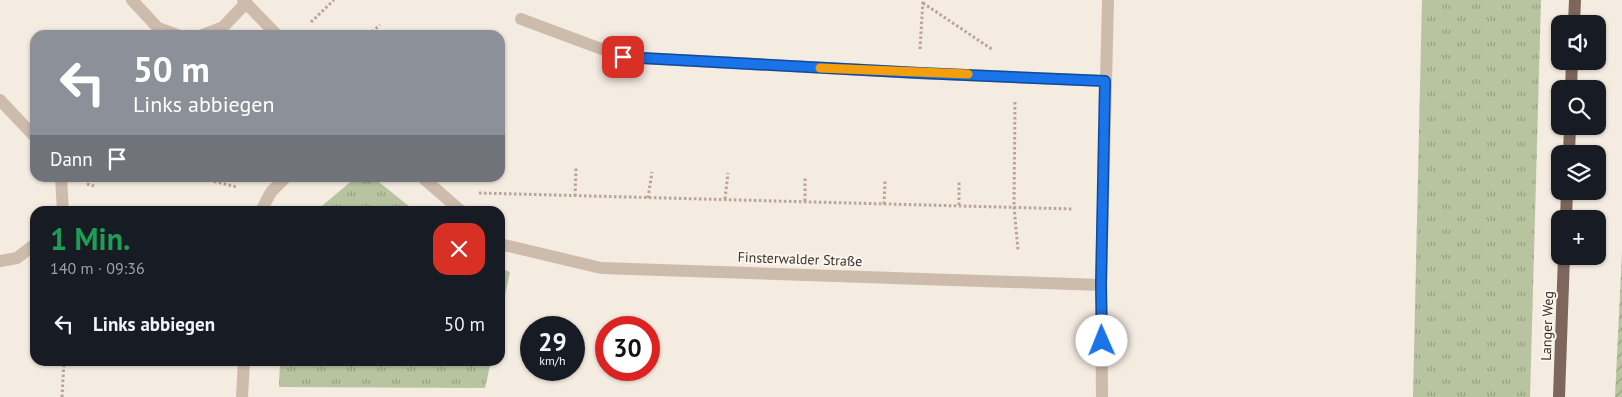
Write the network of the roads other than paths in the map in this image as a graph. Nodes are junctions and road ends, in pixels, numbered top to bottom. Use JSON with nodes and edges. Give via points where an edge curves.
{"nodes":[{"id":1,"x":132,"y":0,"type":"edge"},
{"id":2,"x":1108,"y":0,"type":"edge"},
{"id":3,"x":1575,"y":0,"type":"edge"},
{"id":4,"x":245,"y":2,"type":"edge"},
{"id":5,"x":1574,"y":15,"type":"edge"},
{"id":6,"x":521,"y":19,"type":"dead end"},
{"id":7,"x":163,"y":30,"type":"edge"},
{"id":8,"x":215,"y":30,"type":"edge"},
{"id":9,"x":272,"y":30,"type":"edge"},
{"id":10,"x":1105,"y":81,"type":"junction"},
{"id":11,"x":0,"y":100,"type":"edge"},
{"id":12,"x":30,"y":132,"type":"edge"},
{"id":13,"x":61,"y":182,"type":"edge"},
{"id":14,"x":281,"y":182,"type":"edge"},
{"id":15,"x":428,"y":182,"type":"edge"},
{"id":16,"x":63,"y":206,"type":"edge"},
{"id":17,"x":264,"y":206,"type":"edge"},
{"id":18,"x":455,"y":206,"type":"edge"},
{"id":19,"x":505,"y":245,"type":"edge"},
{"id":20,"x":30,"y":248,"type":"edge"},
{"id":21,"x":0,"y":261,"type":"edge"},
{"id":22,"x":1564,"y":265,"type":"edge"},
{"id":23,"x":1101,"y":285,"type":"junction"},
{"id":24,"x":244,"y":366,"type":"edge"},
{"id":25,"x":242,"y":397,"type":"edge"},
{"id":26,"x":1102,"y":397,"type":"edge"},
{"id":27,"x":1559,"y":397,"type":"edge"}],
"edges":[{"from":1,"to":7,"type":"street"},
{"from":2,"to":10,"type":"street"},
{"from":3,"to":5,"type":"main road"},
{"from":4,"to":8,"type":"street","via":[[223,27]]},
{"from":4,"to":9,"type":"street"},
{"from":6,"to":10,"type":"street","via":[[623,57]]},
{"from":10,"to":23,"type":"street"},
{"from":11,"to":12,"type":"street"},
{"from":13,"to":16,"type":"street"},
{"from":14,"to":17,"type":"street"},
{"from":15,"to":18,"type":"street"},
{"from":19,"to":23,"type":"street","name":"Finsterwalder Straße","via":[[601,268]]},
{"from":20,"to":21,"type":"street","via":[[16,258]]},
{"from":22,"to":27,"type":"main road","name":"Langer Weg"},
{"from":23,"to":26,"type":"street"},
{"from":24,"to":25,"type":"street"}]}
